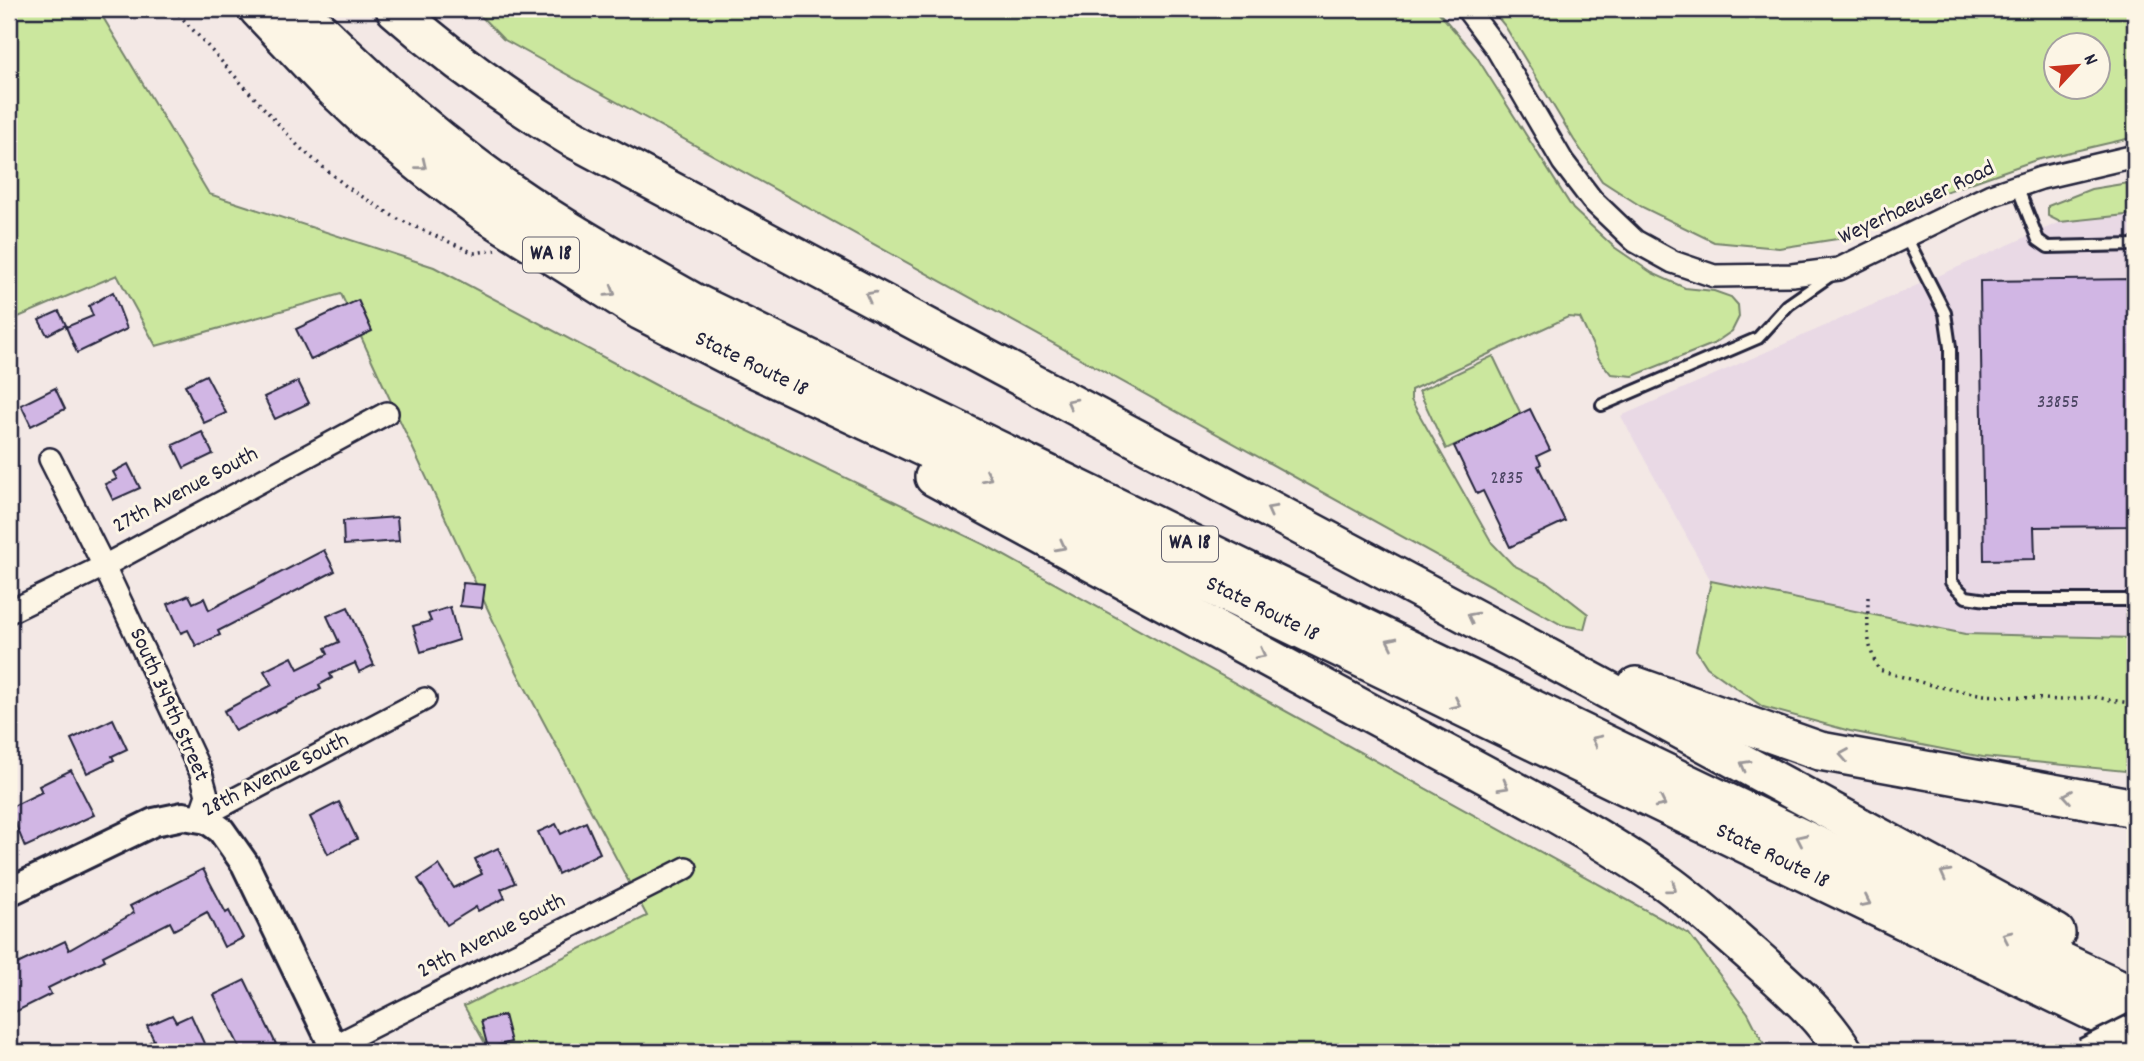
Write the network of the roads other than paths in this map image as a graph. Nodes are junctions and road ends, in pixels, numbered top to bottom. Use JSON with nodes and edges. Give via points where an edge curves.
{"nodes":[{"id":1,"x":233,"y":9,"type":"edge"},
{"id":2,"x":258,"y":9,"type":"edge"},
{"id":3,"x":298,"y":9,"type":"edge"},
{"id":4,"x":395,"y":9,"type":"edge"},
{"id":5,"x":1467,"y":9,"type":"edge"},
{"id":6,"x":369,"y":122,"type":"junction"},
{"id":7,"x":2135,"y":156,"type":"edge"},
{"id":8,"x":2017,"y":186,"type":"junction"},
{"id":9,"x":1906,"y":237,"type":"junction"},
{"id":10,"x":2135,"y":245,"type":"edge"},
{"id":11,"x":1839,"y":269,"type":"junction"},
{"id":12,"x":747,"y":365,"type":"junction"},
{"id":13,"x":1602,"y":405,"type":"dead end"},
{"id":14,"x":387,"y":413,"type":"dead end"},
{"id":15,"x":50,"y":458,"type":"dead end"},
{"id":16,"x":104,"y":566,"type":"junction"},
{"id":17,"x":2135,"y":600,"type":"edge"},
{"id":18,"x":9,"y":612,"type":"edge"},
{"id":19,"x":1532,"y":649,"type":"junction"},
{"id":20,"x":425,"y":699,"type":"dead end"},
{"id":21,"x":2135,"y":808,"type":"edge"},
{"id":22,"x":199,"y":818,"type":"junction"},
{"id":23,"x":686,"y":868,"type":"dead end"},
{"id":24,"x":9,"y":892,"type":"edge"},
{"id":25,"x":2135,"y":975,"type":"edge"},
{"id":26,"x":2135,"y":996,"type":"edge"},
{"id":27,"x":2135,"y":1030,"type":"edge"},
{"id":28,"x":331,"y":1050,"type":"edge"},
{"id":29,"x":1844,"y":1052,"type":"edge"},
{"id":30,"x":2085,"y":1052,"type":"edge"}],
"edges":[{"from":1,"to":6,"type":"highway","via":[[286,59]]},
{"from":2,"to":6,"type":"highway","name":"State Route 18","number":"WA 18"},
{"from":26,"to":3,"type":"highway","name":"State Route 18","number":"WA 18","one_way":true,"via":[[1374,634],[695,303],[525,202],[457,153]]},
{"from":19,"to":4,"type":"highway","one_way":true,"via":[[574,139],[469,70]]},
{"from":5,"to":11,"type":"street","name":"Weyerhaeuser Road","via":[[1497,49],[1563,162],[1592,200],[1635,241],[1673,262],[1714,276],[1779,276]]},
{"from":6,"to":12,"type":"highway","name":"State Route 18","number":"WA 18","one_way":true,"via":[[535,246],[641,311]]},
{"from":7,"to":8,"type":"street","name":"Weyerhaeuser Road"},
{"from":8,"to":9,"type":"street","name":"Weyerhaeuser Road"},
{"from":8,"to":10,"type":"lane","via":[[2038,240],[2048,247]]},
{"from":9,"to":11,"type":"street","name":"Weyerhaeuser Road"},
{"from":9,"to":17,"type":"lane","via":[[1945,313],[1950,347],[1951,582],[1966,597],[1987,600]]},
{"from":11,"to":13,"type":"lane","via":[[1787,305],[1758,338]]},
{"from":12,"to":27,"type":"highway","name":"State Route 18","number":"WA 18","one_way":true},
{"from":12,"to":29,"type":"highway","one_way":true,"via":[[904,461],[1615,850],[1673,888],[1749,952],[1814,1013]]},
{"from":14,"to":16,"type":"street","name":"27th Avenue South"},
{"from":15,"to":16,"type":"street","name":"South 349th Street"},
{"from":16,"to":18,"type":"street","name":"27th Avenue South"},
{"from":16,"to":22,"type":"street","name":"South 349th Street","via":[[204,778],[207,795]]},
{"from":21,"to":19,"type":"highway","one_way":true,"via":[[1820,751]]},
{"from":25,"to":19,"type":"highway","one_way":true},
{"from":20,"to":22,"type":"street","name":"28th Avenue South"},
{"from":22,"to":24,"type":"street","name":"28th Avenue South","via":[[174,817],[145,826]]},
{"from":22,"to":28,"type":"street","name":"South 349th Street","via":[[221,830],[246,864]]},
{"from":23,"to":28,"type":"street","name":"29th Avenue South"},
{"from":27,"to":30,"type":"street","bridge":true}]}
